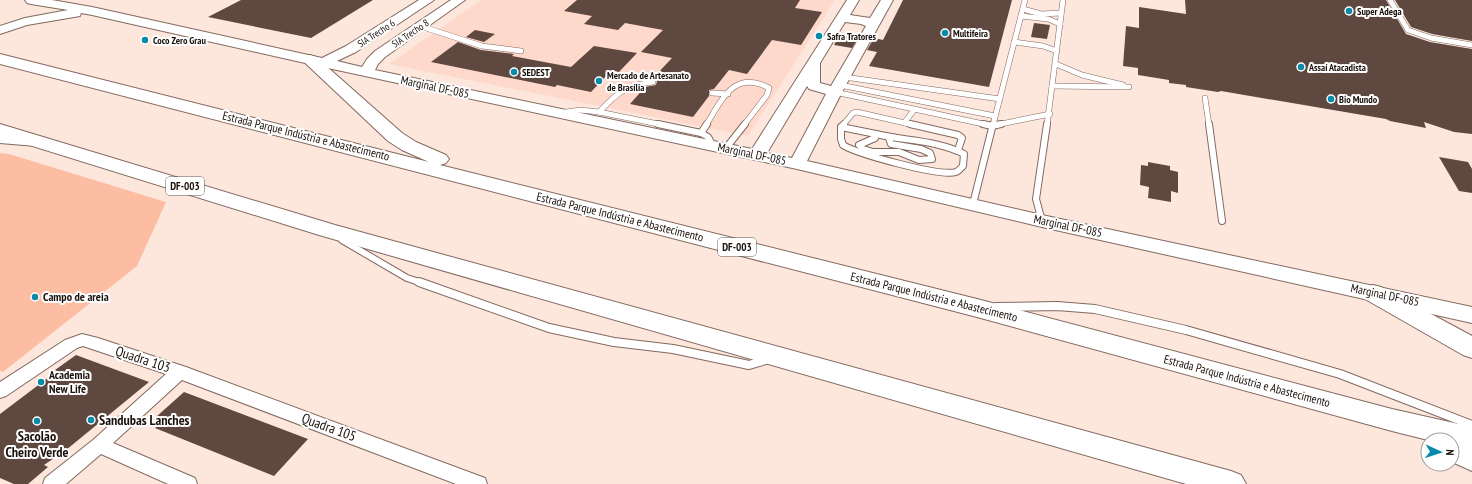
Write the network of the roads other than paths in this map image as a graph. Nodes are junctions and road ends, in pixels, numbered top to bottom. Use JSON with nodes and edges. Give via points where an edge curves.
{"nodes":[{"id":1,"x":428,"y":0,"type":"edge"},
{"id":2,"x":459,"y":0,"type":"edge"},
{"id":3,"x":854,"y":0,"type":"edge"},
{"id":4,"x":887,"y":0,"type":"edge"},
{"id":5,"x":1025,"y":0,"type":"edge"},
{"id":6,"x":1063,"y":0,"type":"edge"},
{"id":7,"x":1390,"y":0,"type":"edge"},
{"id":8,"x":39,"y":1,"type":"edge"},
{"id":9,"x":1023,"y":9,"type":"junction"},
{"id":10,"x":92,"y":11,"type":"junction"},
{"id":11,"x":1061,"y":13,"type":"junction"},
{"id":12,"x":1021,"y":16,"type":"junction"},
{"id":13,"x":841,"y":18,"type":"junction"},
{"id":14,"x":1060,"y":24,"type":"junction"},
{"id":15,"x":874,"y":25,"type":"junction"},
{"id":16,"x":420,"y":26,"type":"junction"},
{"id":17,"x":0,"y":30,"type":"edge"},
{"id":18,"x":1014,"y":42,"type":"junction"},
{"id":19,"x":1472,"y":45,"type":"edge"},
{"id":20,"x":351,"y":50,"type":"junction"},
{"id":21,"x":522,"y":51,"type":"dead end"},
{"id":22,"x":1057,"y":51,"type":"junction"},
{"id":23,"x":380,"y":54,"type":"junction"},
{"id":24,"x":0,"y":59,"type":"edge"},
{"id":25,"x":316,"y":62,"type":"junction"},
{"id":26,"x":813,"y":63,"type":"junction"},
{"id":27,"x":1056,"y":64,"type":"junction"},
{"id":28,"x":367,"y":72,"type":"junction"},
{"id":29,"x":653,"y":82,"type":"dead end"},
{"id":30,"x":840,"y":85,"type":"junction"},
{"id":31,"x":1052,"y":86,"type":"junction"},
{"id":32,"x":712,"y":93,"type":"dead end"},
{"id":33,"x":728,"y":94,"type":"junction"},
{"id":34,"x":1205,"y":98,"type":"dead end"},
{"id":35,"x":1000,"y":99,"type":"junction"},
{"id":36,"x":903,"y":108,"type":"junction"},
{"id":37,"x":914,"y":110,"type":"junction"},
{"id":38,"x":598,"y":112,"type":"junction"},
{"id":39,"x":558,"y":113,"type":"junction"},
{"id":40,"x":1050,"y":114,"type":"junction"},
{"id":41,"x":995,"y":116,"type":"junction"},
{"id":42,"x":897,"y":121,"type":"junction"},
{"id":43,"x":904,"y":123,"type":"junction"},
{"id":44,"x":992,"y":126,"type":"junction"},
{"id":45,"x":841,"y":127,"type":"junction"},
{"id":46,"x":0,"y":130,"type":"edge"},
{"id":47,"x":702,"y":133,"type":"junction"},
{"id":48,"x":876,"y":134,"type":"junction"},
{"id":49,"x":0,"y":138,"type":"edge"},
{"id":50,"x":889,"y":138,"type":"junction"},
{"id":51,"x":43,"y":142,"type":"junction"},
{"id":52,"x":719,"y":147,"type":"junction"},
{"id":53,"x":958,"y":150,"type":"junction"},
{"id":54,"x":904,"y":154,"type":"junction"},
{"id":55,"x":757,"y":155,"type":"junction"},
{"id":56,"x":880,"y":156,"type":"junction"},
{"id":57,"x":901,"y":163,"type":"junction"},
{"id":58,"x":798,"y":164,"type":"junction"},
{"id":59,"x":973,"y":204,"type":"junction"},
{"id":60,"x":615,"y":216,"type":"junction"},
{"id":61,"x":1042,"y":221,"type":"junction"},
{"id":62,"x":1222,"y":221,"type":"dead end"},
{"id":63,"x":327,"y":230,"type":"junction"},
{"id":64,"x":1373,"y":293,"type":"junction"},
{"id":65,"x":977,"y":308,"type":"junction"},
{"id":66,"x":1472,"y":315,"type":"edge"},
{"id":67,"x":1472,"y":348,"type":"edge"},
{"id":68,"x":779,"y":356,"type":"junction"},
{"id":69,"x":180,"y":372,"type":"junction"},
{"id":70,"x":0,"y":391,"type":"edge"},
{"id":71,"x":1392,"y":420,"type":"junction"},
{"id":72,"x":1472,"y":425,"type":"edge"},
{"id":73,"x":1420,"y":433,"type":"edge"},
{"id":74,"x":1472,"y":439,"type":"edge"},
{"id":75,"x":99,"y":445,"type":"junction"},
{"id":76,"x":1460,"y":452,"type":"edge"},
{"id":77,"x":1472,"y":459,"type":"edge"},
{"id":78,"x":52,"y":484,"type":"edge"},
{"id":79,"x":188,"y":484,"type":"edge"},
{"id":80,"x":478,"y":484,"type":"edge"},
{"id":81,"x":1231,"y":484,"type":"edge"}],
"edges":[{"from":1,"to":20,"type":"main road","name":"SIA Trecho 6"},
{"from":2,"to":16,"type":"main road","name":"SIA Trecho 8"},
{"from":3,"to":13,"type":"main road"},
{"from":4,"to":15,"type":"main road"},
{"from":5,"to":9,"type":"lane"},
{"from":6,"to":11,"type":"lane"},
{"from":7,"to":19,"type":"lane","via":[[1408,30],[1432,38]]},
{"from":8,"to":10,"type":"main road","name":"Marginal DF-085"},
{"from":9,"to":11,"type":"lane","via":[[1041,14]]},
{"from":9,"to":12,"type":"lane"},
{"from":10,"to":17,"type":"main road","via":[[40,19]]},
{"from":10,"to":25,"type":"main road","name":"Marginal DF-085"},
{"from":11,"to":14,"type":"lane"},
{"from":12,"to":14,"type":"lane","via":[[1043,18]]},
{"from":12,"to":18,"type":"lane"},
{"from":13,"to":15,"type":"main road","via":[[864,20]]},
{"from":13,"to":26,"type":"main road"},
{"from":14,"to":22,"type":"lane"},
{"from":15,"to":30,"type":"main road"},
{"from":16,"to":21,"type":"lane","via":[[482,46]]},
{"from":16,"to":23,"type":"main road","name":"SIA Trecho 8"},
{"from":18,"to":22,"type":"lane"},
{"from":18,"to":35,"type":"lane"},
{"from":20,"to":23,"type":"main road","via":[[362,54]]},
{"from":20,"to":25,"type":"main road","name":"SIA Trecho 6"},
{"from":22,"to":27,"type":"lane"},
{"from":23,"to":28,"type":"main road","name":"SIA Trecho 8"},
{"from":24,"to":60,"type":"highway","name":"Estrada Parque Indústria e Abastecimento","number":"DF-003"},
{"from":25,"to":28,"type":"main road","name":"Marginal DF-085"},
{"from":25,"to":60,"type":"highway","via":[[374,120],[409,146],[436,158]]},
{"from":26,"to":30,"type":"main road","via":[[814,86]]},
{"from":26,"to":55,"type":"main road"},
{"from":27,"to":31,"type":"lane"},
{"from":27,"to":31,"type":"lane","via":[[1082,75],[1129,87]]},
{"from":28,"to":39,"type":"main road","name":"Marginal DF-085"},
{"from":29,"to":38,"type":"lane","via":[[628,86]]},
{"from":30,"to":35,"type":"lane","via":[[888,82]]},
{"from":30,"to":36,"type":"lane"},
{"from":30,"to":41,"type":"lane"},
{"from":30,"to":58,"type":"main road"},
{"from":31,"to":40,"type":"lane"},
{"from":32,"to":33,"type":"lane"},
{"from":33,"to":47,"type":"lane"},
{"from":33,"to":52,"type":"lane","via":[[740,82],[765,85],[769,88],[766,95]]},
{"from":34,"to":62,"type":"lane"},
{"from":35,"to":41,"type":"lane"},
{"from":36,"to":37,"type":"lane"},
{"from":36,"to":42,"type":"lane"},
{"from":37,"to":43,"type":"lane"},
{"from":37,"to":44,"type":"lane"},
{"from":38,"to":39,"type":"lane","via":[[580,110]]},
{"from":38,"to":47,"type":"lane"},
{"from":39,"to":52,"type":"main road","name":"Marginal DF-085"},
{"from":40,"to":44,"type":"lane"},
{"from":40,"to":61,"type":"lane","via":[[1036,199]]},
{"from":41,"to":44,"type":"lane"},
{"from":42,"to":43,"type":"lane"},
{"from":42,"to":45,"type":"lane","via":[[857,112],[852,113]]},
{"from":43,"to":53,"type":"lane","via":[[958,135],[962,138]]},
{"from":44,"to":59,"type":"lane"},
{"from":45,"to":48,"type":"lane"},
{"from":45,"to":56,"type":"lane","via":[[841,141],[846,148],[861,154]]},
{"from":46,"to":51,"type":"highway","number":"DF-003"},
{"from":47,"to":52,"type":"lane"},
{"from":48,"to":50,"type":"lane"},
{"from":48,"to":56,"type":"lane","via":[[876,138],[859,145],[866,151]]},
{"from":49,"to":51,"type":"main road"},
{"from":50,"to":53,"type":"lane"},
{"from":50,"to":54,"type":"lane","via":[[891,144],[930,153],[932,159],[921,161]]},
{"from":51,"to":63,"type":"highway","number":"DF-003"},
{"from":52,"to":55,"type":"main road","name":"Marginal DF-085"},
{"from":53,"to":57,"type":"lane","via":[[964,154],[963,166],[953,172]]},
{"from":54,"to":56,"type":"lane","via":[[892,151]]},
{"from":54,"to":57,"type":"lane"},
{"from":55,"to":58,"type":"main road","name":"Marginal DF-085"},
{"from":56,"to":57,"type":"lane"},
{"from":58,"to":59,"type":"main road","name":"Marginal DF-085"},
{"from":59,"to":61,"type":"main road","name":"Marginal DF-085"},
{"from":60,"to":65,"type":"highway","name":"Estrada Parque Indústria e Abastecimento","number":"DF-003"},
{"from":61,"to":64,"type":"main road","name":"Marginal DF-085"},
{"from":63,"to":68,"type":"highway","number":"DF-003"},
{"from":63,"to":68,"type":"lane","via":[[407,278],[549,328],[614,342],[673,349],[750,364]]},
{"from":64,"to":66,"type":"main road","name":"Marginal DF-085"},
{"from":64,"to":67,"type":"highway"},
{"from":65,"to":71,"type":"highway","name":"Estrada Parque Indústria e Abastecimento","number":"DF-003"},
{"from":65,"to":72,"type":"lane","via":[[1035,305],[1094,309],[1186,330],[1340,374]]},
{"from":68,"to":81,"type":"highway","number":"DF-003"},
{"from":69,"to":70,"type":"street","name":"Quadra 103","via":[[82,340],[59,351]]},
{"from":69,"to":75,"type":"street","name":"Quadra 103"},
{"from":69,"to":80,"type":"street","name":"Quadra 105"},
{"from":71,"to":73,"type":"highway"},
{"from":71,"to":74,"type":"highway","name":"Estrada Parque Indústria e Abastecimento","number":"DF-003"},
{"from":75,"to":78,"type":"street","name":"Quadra 103"},
{"from":75,"to":79,"type":"street"},
{"from":76,"to":77,"type":"highway"}]}
